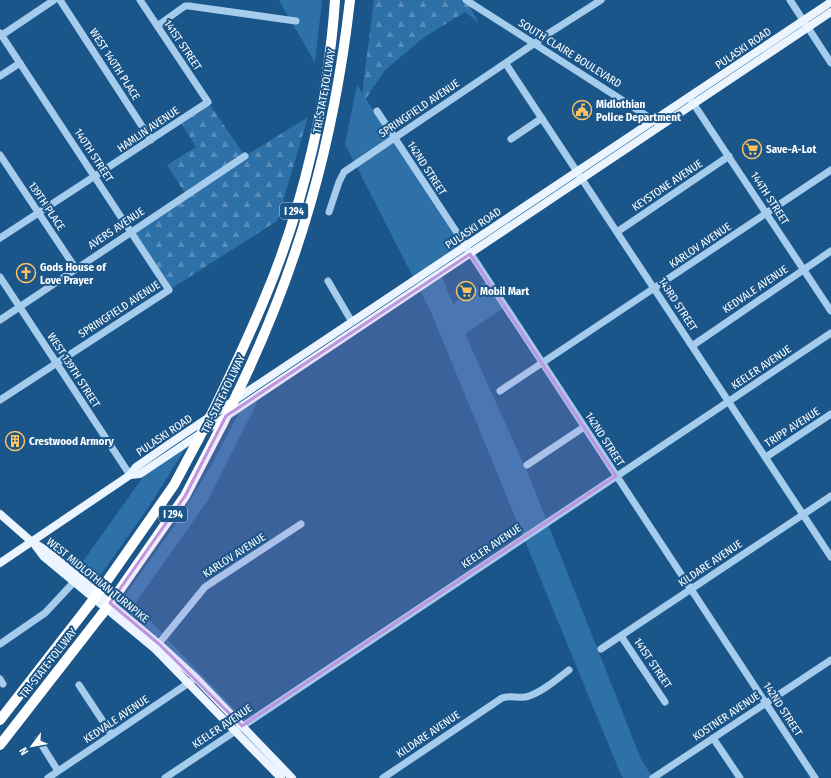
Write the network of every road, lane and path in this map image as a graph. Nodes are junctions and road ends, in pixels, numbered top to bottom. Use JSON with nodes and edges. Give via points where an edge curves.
{"nodes":[{"id":1,"x":54,"y":0,"type":"edge"},
{"id":2,"x":60,"y":0,"type":"edge"},
{"id":3,"x":140,"y":0,"type":"edge"},
{"id":4,"x":335,"y":0,"type":"edge"},
{"id":5,"x":350,"y":0,"type":"edge"},
{"id":6,"x":466,"y":0,"type":"edge"},
{"id":7,"x":601,"y":0,"type":"edge"},
{"id":8,"x":790,"y":0,"type":"edge"},
{"id":9,"x":831,"y":2,"type":"edge"},
{"id":10,"x":831,"y":12,"type":"edge"},
{"id":11,"x":296,"y":21,"type":"dead end"},
{"id":12,"x":806,"y":24,"type":"junction"},
{"id":13,"x":157,"y":26,"type":"junction"},
{"id":14,"x":1,"y":34,"type":"edge"},
{"id":15,"x":540,"y":40,"type":"junction"},
{"id":16,"x":20,"y":63,"type":"junction"},
{"id":17,"x":831,"y":63,"type":"edge"},
{"id":18,"x":506,"y":64,"type":"junction"},
{"id":19,"x":0,"y":76,"type":"edge"},
{"id":20,"x":689,"y":97,"type":"junction"},
{"id":21,"x":208,"y":102,"type":"joint"},
{"id":22,"x":694,"y":104,"type":"junction"},
{"id":23,"x":377,"y":111,"type":"dead end"},
{"id":24,"x":542,"y":118,"type":"junction"},
{"id":25,"x":654,"y":120,"type":"junction"},
{"id":26,"x":662,"y":125,"type":"junction"},
{"id":27,"x":394,"y":138,"type":"junction"},
{"id":28,"x":511,"y":139,"type":"dead end"},
{"id":29,"x":151,"y":140,"type":"junction"},
{"id":30,"x":0,"y":155,"type":"edge"},
{"id":31,"x":245,"y":156,"type":"dead end"},
{"id":32,"x":730,"y":156,"type":"junction"},
{"id":33,"x":831,"y":170,"type":"edge"},
{"id":34,"x":579,"y":175,"type":"junction"},
{"id":35,"x":95,"y":176,"type":"junction"},
{"id":36,"x":328,"y":212,"type":"dead end"},
{"id":37,"x":38,"y":213,"type":"junction"},
{"id":38,"x":767,"y":213,"type":"junction"},
{"id":39,"x":131,"y":232,"type":"junction"},
{"id":40,"x":617,"y":232,"type":"junction"},
{"id":41,"x":0,"y":238,"type":"edge"},
{"id":42,"x":468,"y":250,"type":"junction"},
{"id":43,"x":831,"y":251,"type":"edge"},
{"id":44,"x":76,"y":269,"type":"junction"},
{"id":45,"x":804,"y":269,"type":"junction"},
{"id":46,"x":0,"y":277,"type":"edge"},
{"id":47,"x":328,"y":281,"type":"dead end"},
{"id":48,"x":654,"y":288,"type":"junction"},
{"id":49,"x":169,"y":290,"type":"joint"},
{"id":50,"x":20,"y":307,"type":"junction"},
{"id":51,"x":831,"y":311,"type":"edge"},
{"id":52,"x":0,"y":320,"type":"edge"},
{"id":53,"x":352,"y":322,"type":"junction"},
{"id":54,"x":831,"y":333,"type":"edge"},
{"id":55,"x":692,"y":346,"type":"junction"},
{"id":56,"x":57,"y":363,"type":"junction"},
{"id":57,"x":542,"y":363,"type":"junction"},
{"id":58,"x":500,"y":391,"type":"dead end"},
{"id":59,"x":0,"y":400,"type":"edge"},
{"id":60,"x":729,"y":401,"type":"junction"},
{"id":61,"x":831,"y":414,"type":"edge"},
{"id":62,"x":584,"y":427,"type":"junction"},
{"id":63,"x":766,"y":457,"type":"junction"},
{"id":64,"x":527,"y":465,"type":"dead end"},
{"id":65,"x":130,"y":475,"type":"junction"},
{"id":66,"x":616,"y":476,"type":"junction"},
{"id":67,"x":831,"y":496,"type":"edge"},
{"id":68,"x":0,"y":514,"type":"edge"},
{"id":69,"x":803,"y":514,"type":"junction"},
{"id":70,"x":301,"y":524,"type":"dead end"},
{"id":71,"x":32,"y":542,"type":"junction"},
{"id":72,"x":831,"y":557,"type":"edge"},
{"id":73,"x":0,"y":563,"type":"edge"},
{"id":74,"x":74,"y":582,"type":"junction"},
{"id":75,"x":691,"y":590,"type":"junction"},
{"id":76,"x":621,"y":636,"type":"junction"},
{"id":77,"x":0,"y":644,"type":"edge"},
{"id":78,"x":157,"y":646,"type":"junction"},
{"id":79,"x":601,"y":649,"type":"dead end"},
{"id":80,"x":831,"y":660,"type":"edge"},
{"id":81,"x":569,"y":670,"type":"dead end"},
{"id":82,"x":192,"y":681,"type":"junction"},
{"id":83,"x":79,"y":685,"type":"dead end"},
{"id":84,"x":666,"y":702,"type":"dead end"},
{"id":85,"x":766,"y":703,"type":"junction"},
{"id":86,"x":0,"y":720,"type":"edge"},
{"id":87,"x":238,"y":728,"type":"junction"},
{"id":88,"x":112,"y":735,"type":"junction"},
{"id":89,"x":713,"y":738,"type":"junction"},
{"id":90,"x":38,"y":740,"type":"dead end"},
{"id":91,"x":0,"y":745,"type":"edge"},
{"id":92,"x":58,"y":771,"type":"junction"},
{"id":93,"x":48,"y":778,"type":"edge"},
{"id":94,"x":165,"y":778,"type":"edge"},
{"id":95,"x":281,"y":778,"type":"edge"},
{"id":96,"x":292,"y":778,"type":"edge"},
{"id":97,"x":383,"y":778,"type":"edge"},
{"id":98,"x":653,"y":778,"type":"edge"},
{"id":99,"x":740,"y":778,"type":"edge"},
{"id":100,"x":814,"y":778,"type":"edge"}],
"edges":[{"from":1,"to":14,"type":"street"},
{"from":2,"to":29,"type":"street","name":"WEST 140TH PLACE"},
{"from":3,"to":13,"type":"street","name":"141ST STREET"},
{"from":4,"to":86,"type":"highway","name":"TRI-STATE TOLLWAY","number":"I 294","bridge":true,"via":[[333,35],[310,160],[267,293],[242,352],[174,485],[102,588]]},
{"from":5,"to":91,"type":"highway","name":"TRI-STATE TOLLWAY","number":"I 294","bridge":true,"via":[[344,51],[321,168],[300,242],[278,303],[237,394],[185,496],[114,598]]},
{"from":6,"to":15,"type":"street","name":"SOUTH CLAIRE BOULEVARD"},
{"from":7,"to":15,"type":"street","name":"SPRINGFIELD AVENUE"},
{"from":8,"to":12,"type":"street"},
{"from":9,"to":12,"type":"main road","name":"PULASKI ROAD"},
{"from":10,"to":12,"type":"main road","name":"PULASKI ROAD"},
{"from":11,"to":13,"type":"street","via":[[185,6]]},
{"from":12,"to":17,"type":"street"},
{"from":12,"to":20,"type":"main road","name":"PULASKI ROAD"},
{"from":12,"to":22,"type":"main road","name":"PULASKI ROAD"},
{"from":13,"to":21,"type":"street","name":"141ST STREET"},
{"from":14,"to":16,"type":"street","name":"140TH STREET"},
{"from":15,"to":18,"type":"street","name":"SPRINGFIELD AVENUE"},
{"from":15,"to":25,"type":"street","name":"SOUTH CLAIRE BOULEVARD"},
{"from":16,"to":19,"type":"street"},
{"from":16,"to":35,"type":"street","name":"140TH STREET"},
{"from":18,"to":24,"type":"street","name":"143RD STREET"},
{"from":18,"to":27,"type":"street","name":"SPRINGFIELD AVENUE"},
{"from":20,"to":22,"type":"street","name":"144TH STREET"},
{"from":20,"to":25,"type":"main road","name":"PULASKI ROAD"},
{"from":21,"to":29,"type":"street","name":"HAMLIN AVENUE"},
{"from":22,"to":26,"type":"main road","name":"PULASKI ROAD"},
{"from":22,"to":32,"type":"street","name":"144TH STREET"},
{"from":23,"to":27,"type":"street","name":"142ND STREET"},
{"from":24,"to":28,"type":"street"},
{"from":24,"to":34,"type":"street","name":"143RD STREET"},
{"from":25,"to":26,"type":"street","name":"SOUTH CLAIRE BOULEVARD"},
{"from":25,"to":34,"type":"main road","name":"PULASKI ROAD"},
{"from":26,"to":34,"type":"main road","name":"PULASKI ROAD"},
{"from":27,"to":36,"type":"street","name":"SPRINGFIELD AVENUE","via":[[344,172]]},
{"from":27,"to":42,"type":"street","name":"142ND STREET"},
{"from":29,"to":35,"type":"street","name":"HAMLIN AVENUE"},
{"from":30,"to":37,"type":"street","name":"139TH PLACE"},
{"from":31,"to":39,"type":"street","name":"AVERS AVENUE"},
{"from":32,"to":38,"type":"street","name":"144TH STREET"},
{"from":32,"to":40,"type":"street","name":"KEYSTONE AVENUE"},
{"from":33,"to":38,"type":"street","name":"KARLOV AVENUE"},
{"from":34,"to":40,"type":"street","name":"143RD STREET"},
{"from":34,"to":42,"type":"main road","name":"PULASKI ROAD"},
{"from":35,"to":37,"type":"street","name":"HAMLIN AVENUE"},
{"from":35,"to":39,"type":"street","name":"140TH STREET"},
{"from":37,"to":41,"type":"street","name":"HAMLIN AVENUE"},
{"from":37,"to":44,"type":"street","name":"139TH PLACE"},
{"from":38,"to":45,"type":"street","name":"144TH STREET"},
{"from":38,"to":48,"type":"street","name":"KARLOV AVENUE"},
{"from":39,"to":44,"type":"street","name":"AVERS AVENUE"},
{"from":39,"to":49,"type":"street","name":"140TH STREET"},
{"from":40,"to":48,"type":"street","name":"143RD STREET"},
{"from":42,"to":53,"type":"main road","name":"PULASKI ROAD"},
{"from":42,"to":57,"type":"street","name":"142ND STREET"},
{"from":42,"to":65,"type":"main road","name":"PULASKI ROAD","via":[[140,474]]},
{"from":43,"to":45,"type":"street","name":"KEDVALE AVENUE"},
{"from":44,"to":50,"type":"street","name":"AVERS AVENUE"},
{"from":45,"to":51,"type":"street","name":"144TH STREET"},
{"from":45,"to":55,"type":"street","name":"KEDVALE AVENUE"},
{"from":46,"to":50,"type":"street","name":"WEST 139TH STREET"},
{"from":47,"to":53,"type":"street"},
{"from":48,"to":55,"type":"street","name":"143RD STREET"},
{"from":48,"to":57,"type":"street","name":"KARLOV AVENUE"},
{"from":49,"to":56,"type":"street","name":"SPRINGFIELD AVENUE"},
{"from":50,"to":52,"type":"street","name":"AVERS AVENUE"},
{"from":50,"to":56,"type":"street","name":"WEST 139TH STREET"},
{"from":53,"to":65,"type":"main road","name":"PULASKI ROAD","via":[[136,466]]},
{"from":54,"to":60,"type":"street","name":"KEELER AVENUE"},
{"from":55,"to":60,"type":"street","name":"143RD STREET"},
{"from":56,"to":59,"type":"street","name":"SPRINGFIELD AVENUE"},
{"from":56,"to":65,"type":"street","name":"WEST 139TH STREET"},
{"from":57,"to":58,"type":"street","name":"KARLOV AVENUE"},
{"from":57,"to":62,"type":"street","name":"142ND STREET"},
{"from":60,"to":63,"type":"street","name":"143RD STREET"},
{"from":60,"to":66,"type":"street","name":"KEELER AVENUE"},
{"from":61,"to":63,"type":"street","name":"TRIPP AVENUE"},
{"from":62,"to":64,"type":"street"},
{"from":62,"to":66,"type":"street","name":"142ND STREET"},
{"from":63,"to":69,"type":"street","name":"143RD STREET"},
{"from":65,"to":71,"type":"main road","name":"PULASKI ROAD"},
{"from":66,"to":75,"type":"street","name":"142ND STREET"},
{"from":66,"to":87,"type":"street","name":"KEELER AVENUE"},
{"from":67,"to":69,"type":"street","name":"KILDARE AVENUE"},
{"from":68,"to":71,"type":"main road"},
{"from":69,"to":72,"type":"street","name":"143RD STREET"},
{"from":69,"to":75,"type":"street","name":"KILDARE AVENUE"},
{"from":70,"to":78,"type":"street","name":"KARLOV AVENUE","via":[[206,587]]},
{"from":71,"to":73,"type":"main road","name":"PULASKI ROAD"},
{"from":71,"to":74,"type":"main road","name":"WEST MIDLOTHIAN TURNPIKE","via":[[44,558]]},
{"from":71,"to":78,"type":"main road","name":"WEST MIDLOTHIAN TURNPIKE","via":[[46,550]]},
{"from":74,"to":77,"type":"street","via":[[45,613]]},
{"from":74,"to":78,"type":"main road","name":"WEST MIDLOTHIAN TURNPIKE"},
{"from":75,"to":76,"type":"street","name":"KILDARE AVENUE"},
{"from":75,"to":85,"type":"street","name":"142ND STREET"},
{"from":76,"to":79,"type":"street","name":"KILDARE AVENUE"},
{"from":76,"to":84,"type":"street","name":"141ST STREET"},
{"from":78,"to":82,"type":"main road","name":"WEST MIDLOTHIAN TURNPIKE"},
{"from":80,"to":85,"type":"street","name":"KOSTNER AVENUE"},
{"from":81,"to":97,"type":"street","name":"KILDARE AVENUE","via":[[529,697],[508,695],[502,698]]},
{"from":82,"to":87,"type":"main road","name":"WEST MIDLOTHIAN TURNPIKE"},
{"from":82,"to":88,"type":"street","name":"KEDVALE AVENUE"},
{"from":83,"to":88,"type":"street"},
{"from":85,"to":89,"type":"street","name":"KOSTNER AVENUE"},
{"from":85,"to":100,"type":"street","name":"142ND STREET"},
{"from":87,"to":94,"type":"street","name":"KEELER AVENUE"},
{"from":87,"to":95,"type":"main road","name":"WEST MIDLOTHIAN TURNPIKE"},
{"from":87,"to":96,"type":"main road","name":"WEST MIDLOTHIAN TURNPIKE"},
{"from":88,"to":92,"type":"street","name":"KEDVALE AVENUE"},
{"from":89,"to":98,"type":"street","name":"KOSTNER AVENUE"},
{"from":89,"to":99,"type":"street"},
{"from":90,"to":92,"type":"street"},
{"from":92,"to":93,"type":"street","name":"KEDVALE AVENUE"}]}
